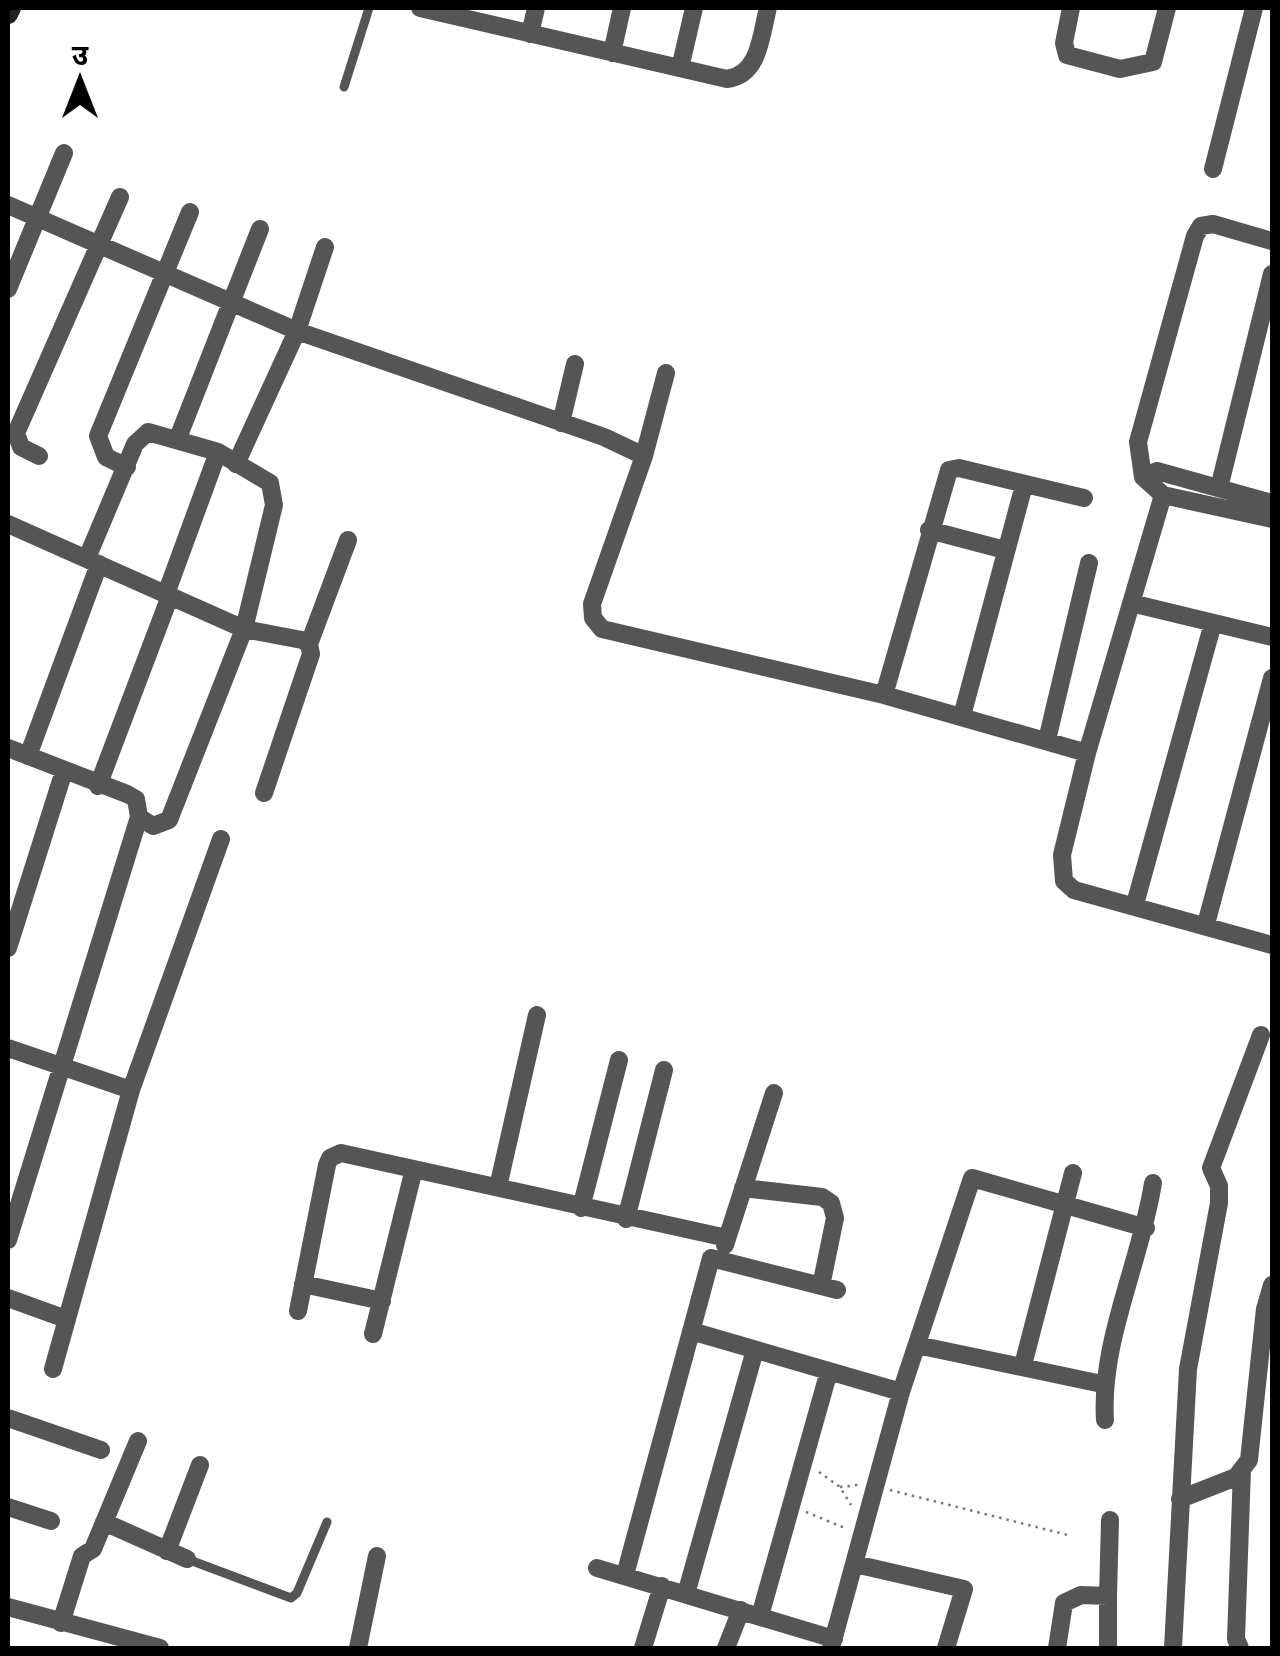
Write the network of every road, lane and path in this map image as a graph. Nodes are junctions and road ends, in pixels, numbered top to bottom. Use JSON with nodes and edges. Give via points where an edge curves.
{"nodes":[{"id":1,"x":369,"y":8,"type":"edge"},
{"id":2,"x":420,"y":8,"type":"edge"},
{"id":3,"x":536,"y":8,"type":"edge"},
{"id":4,"x":622,"y":8,"type":"edge"},
{"id":5,"x":694,"y":8,"type":"edge"},
{"id":6,"x":747,"y":8,"type":"edge"},
{"id":7,"x":1071,"y":8,"type":"edge"},
{"id":8,"x":1167,"y":8,"type":"edge"},
{"id":9,"x":1254,"y":8,"type":"edge"},
{"id":10,"x":451,"y":11,"type":"edge"},
{"id":11,"x":766,"y":14,"type":"edge"},
{"id":12,"x":530,"y":34,"type":"junction"},
{"id":13,"x":612,"y":53,"type":"junction"},
{"id":14,"x":680,"y":68,"type":"junction"},
{"id":15,"x":344,"y":87,"type":"dead end"},
{"id":16,"x":64,"y":153,"type":"dead end"},
{"id":17,"x":1213,"y":169,"type":"dead end"},
{"id":18,"x":120,"y":197,"type":"dead end"},
{"id":19,"x":8,"y":204,"type":"edge"},
{"id":20,"x":190,"y":212,"type":"dead end"},
{"id":21,"x":39,"y":217,"type":"junction"},
{"id":22,"x":260,"y":228,"type":"dead end"},
{"id":23,"x":1272,"y":241,"type":"edge"},
{"id":24,"x":102,"y":246,"type":"junction"},
{"id":25,"x":325,"y":247,"type":"dead end"},
{"id":26,"x":1272,"y":274,"type":"edge"},
{"id":27,"x":167,"y":277,"type":"junction"},
{"id":28,"x":8,"y":289,"type":"edge"},
{"id":29,"x":232,"y":304,"type":"junction"},
{"id":30,"x":298,"y":331,"type":"junction"},
{"id":31,"x":574,"y":364,"type":"dead end"},
{"id":32,"x":666,"y":373,"type":"dead end"},
{"id":33,"x":562,"y":423,"type":"junction"},
{"id":34,"x":178,"y":438,"type":"junction"},
{"id":35,"x":218,"y":452,"type":"junction"},
{"id":36,"x":40,"y":456,"type":"dead end"},
{"id":37,"x":644,"y":456,"type":"junction"},
{"id":38,"x":236,"y":464,"type":"junction"},
{"id":39,"x":126,"y":467,"type":"junction"},
{"id":40,"x":1146,"y":478,"type":"junction"},
{"id":41,"x":1024,"y":484,"type":"junction"},
{"id":42,"x":1219,"y":488,"type":"junction"},
{"id":43,"x":1163,"y":495,"type":"junction"},
{"id":44,"x":1084,"y":498,"type":"dead end"},
{"id":45,"x":1272,"y":503,"type":"edge"},
{"id":46,"x":1272,"y":519,"type":"edge"},
{"id":47,"x":8,"y":524,"type":"edge"},
{"id":48,"x":929,"y":530,"type":"junction"},
{"id":49,"x":348,"y":540,"type":"dead end"},
{"id":50,"x":1005,"y":550,"type":"junction"},
{"id":51,"x":92,"y":561,"type":"junction"},
{"id":52,"x":1089,"y":563,"type":"dead end"},
{"id":53,"x":168,"y":595,"type":"junction"},
{"id":54,"x":1131,"y":603,"type":"junction"},
{"id":55,"x":1212,"y":623,"type":"junction"},
{"id":56,"x":244,"y":629,"type":"junction"},
{"id":57,"x":1272,"y":637,"type":"edge"},
{"id":58,"x":309,"y":644,"type":"junction"},
{"id":59,"x":1272,"y":678,"type":"edge"},
{"id":60,"x":884,"y":695,"type":"junction"},
{"id":61,"x":962,"y":716,"type":"junction"},
{"id":62,"x":1047,"y":740,"type":"junction"},
{"id":63,"x":8,"y":748,"type":"edge"},
{"id":64,"x":1088,"y":753,"type":"junction"},
{"id":65,"x":28,"y":756,"type":"junction"},
{"id":66,"x":64,"y":771,"type":"junction"},
{"id":67,"x":98,"y":786,"type":"junction"},
{"id":68,"x":264,"y":793,"type":"dead end"},
{"id":69,"x":139,"y":816,"type":"junction"},
{"id":70,"x":221,"y":839,"type":"dead end"},
{"id":71,"x":1135,"y":904,"type":"junction"},
{"id":72,"x":1206,"y":924,"type":"junction"},
{"id":73,"x":1272,"y":944,"type":"edge"},
{"id":74,"x":8,"y":948,"type":"edge"},
{"id":75,"x":537,"y":1014,"type":"dead end"},
{"id":76,"x":1261,"y":1035,"type":"dead end"},
{"id":77,"x":8,"y":1048,"type":"edge"},
{"id":78,"x":620,"y":1060,"type":"dead end"},
{"id":79,"x":63,"y":1066,"type":"junction"},
{"id":80,"x":664,"y":1070,"type":"dead end"},
{"id":81,"x":131,"y":1090,"type":"junction"},
{"id":82,"x":774,"y":1094,"type":"dead end"},
{"id":83,"x":414,"y":1169,"type":"junction"},
{"id":84,"x":1074,"y":1173,"type":"dead end"},
{"id":85,"x":1153,"y":1183,"type":"dead end"},
{"id":86,"x":498,"y":1188,"type":"junction"},
{"id":87,"x":743,"y":1188,"type":"junction"},
{"id":88,"x":1066,"y":1205,"type":"junction"},
{"id":89,"x":581,"y":1208,"type":"junction"},
{"id":90,"x":626,"y":1219,"type":"junction"},
{"id":91,"x":1146,"y":1228,"type":"junction"},
{"id":92,"x":727,"y":1238,"type":"junction"},
{"id":93,"x":8,"y":1240,"type":"edge"},
{"id":94,"x":722,"y":1261,"type":"junction"},
{"id":95,"x":304,"y":1284,"type":"junction"},
{"id":96,"x":1272,"y":1285,"type":"edge"},
{"id":97,"x":8,"y":1298,"type":"edge"},
{"id":98,"x":382,"y":1301,"type":"junction"},
{"id":99,"x":298,"y":1311,"type":"dead end"},
{"id":100,"x":66,"y":1319,"type":"junction"},
{"id":101,"x":691,"y":1331,"type":"junction"},
{"id":102,"x":373,"y":1334,"type":"dead end"},
{"id":103,"x":917,"y":1345,"type":"junction"},
{"id":104,"x":755,"y":1350,"type":"junction"},
{"id":105,"x":1023,"y":1365,"type":"junction"},
{"id":106,"x":53,"y":1369,"type":"dead end"},
{"id":107,"x":828,"y":1371,"type":"junction"},
{"id":108,"x":1102,"y":1384,"type":"junction"},
{"id":109,"x":901,"y":1392,"type":"junction"},
{"id":110,"x":8,"y":1418,"type":"edge"},
{"id":111,"x":1105,"y":1420,"type":"dead end"},
{"id":112,"x":138,"y":1441,"type":"dead end"},
{"id":113,"x":100,"y":1450,"type":"dead end"},
{"id":114,"x":803,"y":1460,"type":"junction"},
{"id":115,"x":200,"y":1464,"type":"dead end"},
{"id":116,"x":1242,"y":1470,"type":"junction"},
{"id":117,"x":876,"y":1486,"type":"junction"},
{"id":118,"x":840,"y":1487,"type":"junction"},
{"id":119,"x":1180,"y":1499,"type":"junction"},
{"id":120,"x":791,"y":1506,"type":"junction"},
{"id":121,"x":8,"y":1507,"type":"edge"},
{"id":122,"x":1110,"y":1520,"type":"dead end"},
{"id":123,"x":52,"y":1522,"type":"dead end"},
{"id":124,"x":104,"y":1522,"type":"junction"},
{"id":125,"x":327,"y":1522,"type":"dead end"},
{"id":126,"x":862,"y":1535,"type":"junction"},
{"id":127,"x":1068,"y":1535,"type":"dead end"},
{"id":128,"x":167,"y":1551,"type":"junction"},
{"id":129,"x":377,"y":1556,"type":"dead end"},
{"id":130,"x":187,"y":1560,"type":"joint"},
{"id":131,"x":855,"y":1564,"type":"junction"},
{"id":132,"x":597,"y":1568,"type":"dead end"},
{"id":133,"x":625,"y":1575,"type":"junction"},
{"id":134,"x":662,"y":1586,"type":"junction"},
{"id":135,"x":686,"y":1594,"type":"junction"},
{"id":136,"x":1108,"y":1596,"type":"junction"},
{"id":137,"x":8,"y":1608,"type":"edge"},
{"id":138,"x":741,"y":1610,"type":"junction"},
{"id":139,"x":760,"y":1616,"type":"junction"},
{"id":140,"x":61,"y":1623,"type":"junction"},
{"id":141,"x":833,"y":1644,"type":"edge"},
{"id":142,"x":153,"y":1647,"type":"edge"},
{"id":143,"x":358,"y":1648,"type":"edge"},
{"id":144,"x":643,"y":1648,"type":"edge"},
{"id":145,"x":726,"y":1648,"type":"edge"},
{"id":146,"x":946,"y":1648,"type":"edge"},
{"id":147,"x":1057,"y":1648,"type":"edge"},
{"id":148,"x":1108,"y":1648,"type":"edge"},
{"id":149,"x":1173,"y":1648,"type":"edge"},
{"id":150,"x":1240,"y":1648,"type":"edge"}],
"edges":[{"from":1,"to":15,"type":"lane"},
{"from":2,"to":10,"type":"street"},
{"from":3,"to":12,"type":"street"},
{"from":4,"to":13,"type":"street"},
{"from":5,"to":14,"type":"street"},
{"from":6,"to":11,"type":"street"},
{"from":7,"to":8,"type":"street","via":[[1067,55],[1120,69],[1153,62]]},
{"from":9,"to":17,"type":"street"},
{"from":10,"to":12,"type":"street"},
{"from":11,"to":14,"type":"street","via":[[753,64],[737,78]]},
{"from":12,"to":13,"type":"street"},
{"from":13,"to":14,"type":"street"},
{"from":16,"to":21,"type":"street"},
{"from":18,"to":24,"type":"street"},
{"from":19,"to":21,"type":"street"},
{"from":20,"to":27,"type":"street"},
{"from":21,"to":24,"type":"street"},
{"from":21,"to":28,"type":"street"},
{"from":22,"to":29,"type":"street"},
{"from":23,"to":40,"type":"street","via":[[1213,224],[1195,236],[1138,442]]},
{"from":24,"to":27,"type":"street"},
{"from":24,"to":36,"type":"street","via":[[16,434],[21,447]]},
{"from":25,"to":30,"type":"street"},
{"from":26,"to":42,"type":"street"},
{"from":27,"to":29,"type":"street"},
{"from":27,"to":39,"type":"street","via":[[98,436],[106,457]]},
{"from":29,"to":30,"type":"street"},
{"from":29,"to":34,"type":"street"},
{"from":30,"to":33,"type":"street"},
{"from":30,"to":38,"type":"street"},
{"from":31,"to":33,"type":"street"},
{"from":32,"to":37,"type":"street"},
{"from":33,"to":37,"type":"street"},
{"from":34,"to":35,"type":"street"},
{"from":34,"to":39,"type":"street","via":[[148,432]]},
{"from":35,"to":38,"type":"street"},
{"from":35,"to":53,"type":"street"},
{"from":37,"to":60,"type":"street","via":[[592,604],[602,629]]},
{"from":38,"to":56,"type":"street","via":[[268,480],[274,505]]},
{"from":39,"to":51,"type":"street"},
{"from":40,"to":42,"type":"street"},
{"from":40,"to":43,"type":"street"},
{"from":41,"to":44,"type":"street"},
{"from":41,"to":48,"type":"street","via":[[949,470]]},
{"from":41,"to":50,"type":"street"},
{"from":42,"to":45,"type":"street"},
{"from":43,"to":46,"type":"street"},
{"from":43,"to":54,"type":"street"},
{"from":47,"to":51,"type":"street"},
{"from":48,"to":50,"type":"street"},
{"from":48,"to":60,"type":"street"},
{"from":49,"to":58,"type":"street"},
{"from":50,"to":61,"type":"street"},
{"from":51,"to":53,"type":"street"},
{"from":51,"to":65,"type":"street"},
{"from":52,"to":62,"type":"street"},
{"from":53,"to":56,"type":"street"},
{"from":53,"to":67,"type":"street"},
{"from":54,"to":55,"type":"street"},
{"from":54,"to":64,"type":"street"},
{"from":55,"to":57,"type":"street"},
{"from":55,"to":71,"type":"street"},
{"from":56,"to":58,"type":"street"},
{"from":56,"to":69,"type":"street","via":[[170,820],[153,826]]},
{"from":58,"to":68,"type":"street"},
{"from":59,"to":72,"type":"street"},
{"from":60,"to":61,"type":"street"},
{"from":61,"to":62,"type":"street"},
{"from":62,"to":64,"type":"street"},
{"from":63,"to":65,"type":"street"},
{"from":64,"to":71,"type":"street","via":[[1062,856],[1064,881],[1074,890]]},
{"from":65,"to":66,"type":"street"},
{"from":66,"to":67,"type":"street"},
{"from":66,"to":74,"type":"street"},
{"from":67,"to":69,"type":"street","via":[[136,799]]},
{"from":69,"to":79,"type":"street"},
{"from":70,"to":81,"type":"street"},
{"from":71,"to":72,"type":"street"},
{"from":72,"to":73,"type":"street"},
{"from":75,"to":86,"type":"street"},
{"from":76,"to":119,"type":"street","via":[[1212,1168],[1220,1186],[1188,1369]]},
{"from":77,"to":79,"type":"street"},
{"from":78,"to":89,"type":"street"},
{"from":79,"to":81,"type":"street"},
{"from":79,"to":93,"type":"street"},
{"from":80,"to":90,"type":"street"},
{"from":81,"to":100,"type":"street"},
{"from":82,"to":87,"type":"street"},
{"from":83,"to":86,"type":"street"},
{"from":83,"to":95,"type":"street","via":[[341,1154],[330,1158]]},
{"from":83,"to":98,"type":"street"},
{"from":84,"to":88,"type":"street"},
{"from":85,"to":91,"type":"street"},
{"from":86,"to":89,"type":"street"},
{"from":87,"to":92,"type":"street"},
{"from":87,"to":94,"type":"street","via":[[831,1203],[836,1218],[829,1288]]},
{"from":88,"to":91,"type":"street"},
{"from":88,"to":103,"type":"street","via":[[972,1178]]},
{"from":88,"to":105,"type":"street"},
{"from":89,"to":90,"type":"street"},
{"from":90,"to":92,"type":"street"},
{"from":91,"to":108,"type":"street"},
{"from":92,"to":94,"type":"street"},
{"from":94,"to":101,"type":"street","via":[[710,1258]]},
{"from":95,"to":98,"type":"street"},
{"from":95,"to":99,"type":"street"},
{"from":96,"to":116,"type":"street","via":[[1251,1448]]},
{"from":97,"to":100,"type":"street"},
{"from":98,"to":102,"type":"street"},
{"from":100,"to":106,"type":"street"},
{"from":101,"to":104,"type":"street"},
{"from":101,"to":133,"type":"street"},
{"from":103,"to":105,"type":"street"},
{"from":103,"to":109,"type":"street"},
{"from":104,"to":107,"type":"street"},
{"from":104,"to":135,"type":"street"},
{"from":105,"to":108,"type":"street"},
{"from":107,"to":109,"type":"street"},
{"from":107,"to":114,"type":"street"},
{"from":108,"to":111,"type":"street"},
{"from":109,"to":117,"type":"street"},
{"from":110,"to":113,"type":"street"},
{"from":112,"to":124,"type":"street"},
{"from":114,"to":118,"type":"path"},
{"from":114,"to":120,"type":"street"},
{"from":115,"to":128,"type":"street"},
{"from":116,"to":119,"type":"street"},
{"from":116,"to":150,"type":"street"},
{"from":117,"to":118,"type":"path"},
{"from":117,"to":126,"type":"street"},
{"from":117,"to":127,"type":"path"},
{"from":118,"to":126,"type":"path"},
{"from":119,"to":149,"type":"street"},
{"from":120,"to":126,"type":"path"},
{"from":120,"to":139,"type":"street"},
{"from":121,"to":123,"type":"street"},
{"from":122,"to":136,"type":"street"},
{"from":124,"to":128,"type":"street"},
{"from":124,"to":140,"type":"street","via":[[93,1549],[82,1556]]},
{"from":125,"to":130,"type":"lane","via":[[291,1598]]},
{"from":126,"to":131,"type":"street"},
{"from":128,"to":130,"type":"street"},
{"from":129,"to":143,"type":"street"},
{"from":131,"to":141,"type":"street"},
{"from":131,"to":146,"type":"street","via":[[964,1589]]},
{"from":132,"to":133,"type":"street"},
{"from":133,"to":134,"type":"street"},
{"from":134,"to":135,"type":"street"},
{"from":134,"to":144,"type":"street"},
{"from":135,"to":138,"type":"street"},
{"from":136,"to":147,"type":"street","via":[[1081,1595],[1064,1603]]},
{"from":136,"to":148,"type":"street"},
{"from":137,"to":140,"type":"street"},
{"from":138,"to":139,"type":"street"},
{"from":138,"to":145,"type":"street"},
{"from":139,"to":141,"type":"street"},
{"from":140,"to":142,"type":"street"}]}
